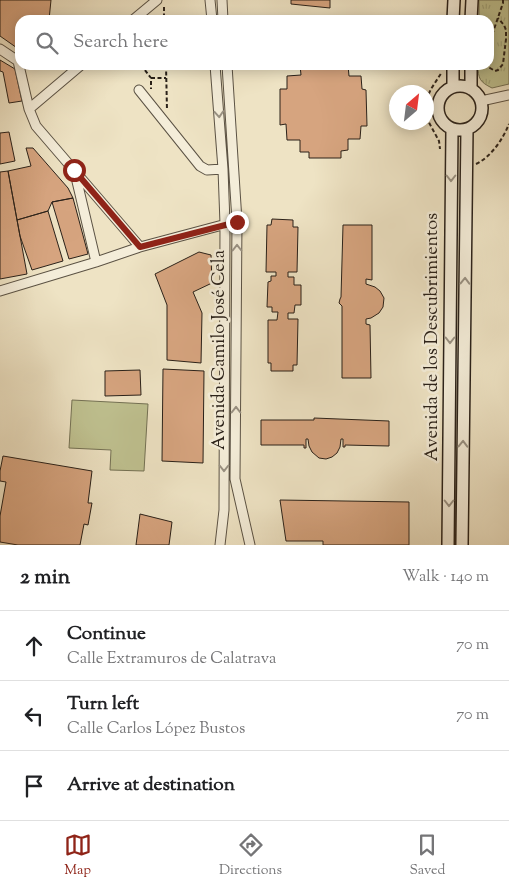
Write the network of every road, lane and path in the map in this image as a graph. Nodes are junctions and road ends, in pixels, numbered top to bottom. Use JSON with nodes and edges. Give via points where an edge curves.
{"nodes":[{"id":1,"x":156,"y":0,"type":"edge"},
{"id":2,"x":210,"y":0,"type":"edge"},
{"id":3,"x":222,"y":0,"type":"edge"},
{"id":4,"x":454,"y":0,"type":"edge"},
{"id":5,"x":472,"y":0,"type":"edge"},
{"id":6,"x":503,"y":0,"type":"edge"},
{"id":7,"x":164,"y":7,"type":"dead end"},
{"id":8,"x":139,"y":15,"type":"edge"},
{"id":9,"x":164,"y":15,"type":"edge"},
{"id":10,"x":212,"y":15,"type":"edge"},
{"id":11,"x":223,"y":15,"type":"edge"},
{"id":12,"x":454,"y":15,"type":"edge"},
{"id":13,"x":472,"y":15,"type":"edge"},
{"id":14,"x":498,"y":18,"type":"junction"},
{"id":15,"x":494,"y":29,"type":"edge"},
{"id":16,"x":0,"y":49,"type":"edge"},
{"id":17,"x":15,"y":59,"type":"edge"},
{"id":18,"x":20,"y":70,"type":"edge"},
{"id":19,"x":75,"y":70,"type":"edge"},
{"id":20,"x":145,"y":70,"type":"edge"},
{"id":21,"x":166,"y":70,"type":"edge"},
{"id":22,"x":216,"y":70,"type":"edge"},
{"id":23,"x":227,"y":70,"type":"edge"},
{"id":24,"x":442,"y":70,"type":"edge"},
{"id":25,"x":453,"y":70,"type":"edge"},
{"id":26,"x":471,"y":70,"type":"edge"},
{"id":27,"x":493,"y":70,"type":"edge"},
{"id":28,"x":151,"y":78,"type":"junction"},
{"id":29,"x":166,"y":78,"type":"junction"},
{"id":30,"x":434,"y":85,"type":"edge"},
{"id":31,"x":453,"y":87,"type":"junction"},
{"id":32,"x":470,"y":88,"type":"junction"},
{"id":33,"x":139,"y":90,"type":"dead end"},
{"id":34,"x":151,"y":94,"type":"dead end"},
{"id":35,"x":509,"y":95,"type":"edge"},
{"id":36,"x":481,"y":101,"type":"junction"},
{"id":37,"x":162,"y":107,"type":"dead end"},
{"id":38,"x":29,"y":109,"type":"junction"},
{"id":39,"x":509,"y":124,"type":"edge"},
{"id":40,"x":452,"y":129,"type":"junction"},
{"id":41,"x":468,"y":129,"type":"junction"},
{"id":42,"x":467,"y":167,"type":"junction"},
{"id":43,"x":223,"y":169,"type":"junction"},
{"id":44,"x":74,"y":170,"type":"junction"},
{"id":45,"x":237,"y":222,"type":"junction"},
{"id":46,"x":225,"y":224,"type":"junction"},
{"id":47,"x":140,"y":247,"type":"junction"},
{"id":48,"x":96,"y":262,"type":"junction"},
{"id":49,"x":0,"y":291,"type":"edge"},
{"id":50,"x":220,"y":545,"type":"edge"},
{"id":51,"x":250,"y":545,"type":"edge"},
{"id":52,"x":448,"y":545,"type":"edge"},
{"id":53,"x":462,"y":545,"type":"edge"}],
"edges":[{"from":1,"to":8,"type":"street"},
{"from":2,"to":10,"type":"street"},
{"from":3,"to":11,"type":"street"},
{"from":4,"to":12,"type":"street"},
{"from":5,"to":13,"type":"street"},
{"from":6,"to":14,"type":"path"},
{"from":7,"to":9,"type":"path"},
{"from":14,"to":15,"type":"path"},
{"from":14,"to":27,"type":"path","via":[[506,30],[504,58],[500,67]]},
{"from":16,"to":17,"type":"street"},
{"from":18,"to":38,"type":"street"},
{"from":19,"to":38,"type":"street"},
{"from":20,"to":28,"type":"path"},
{"from":21,"to":29,"type":"path"},
{"from":22,"to":43,"type":"street","name":"Avenida Camilo José Cela","one_way":true},
{"from":23,"to":45,"type":"street","name":"Avenida Camilo José Cela"},
{"from":24,"to":30,"type":"path"},
{"from":25,"to":31,"type":"street"},
{"from":26,"to":32,"type":"street"},
{"from":28,"to":29,"type":"path"},
{"from":28,"to":34,"type":"path"},
{"from":29,"to":37,"type":"path","via":[[167,113]]},
{"from":31,"to":32,"type":"street"},
{"from":31,"to":40,"type":"street","via":[[439,100],[438,108],[445,125]]},
{"from":32,"to":36,"type":"street"},
{"from":33,"to":43,"type":"street","via":[[200,166],[207,170]]},
{"from":35,"to":36,"type":"street"},
{"from":36,"to":41,"type":"street","via":[[478,122]]},
{"from":38,"to":44,"type":"street","via":[[36,126]]},
{"from":39,"to":42,"type":"path","via":[[488,155]]},
{"from":40,"to":41,"type":"street"},
{"from":40,"to":52,"type":"street","name":"Avenida de los Descubrimientos","one_way":true},
{"from":41,"to":42,"type":"street","name":"Avenida de los Descubrimientos"},
{"from":53,"to":42,"type":"street","name":"Avenida de los Descubrimientos","one_way":true},
{"from":43,"to":46,"type":"street","name":"Avenida Camilo José Cela"},
{"from":44,"to":47,"type":"street"},
{"from":44,"to":48,"type":"street"},
{"from":45,"to":46,"type":"street"},
{"from":51,"to":45,"type":"street","name":"Avenida Camilo José Cela","one_way":true,"via":[[235,479]]},
{"from":46,"to":47,"type":"street"},
{"from":46,"to":50,"type":"street","name":"Avenida Camilo José Cela","one_way":true,"via":[[224,510]]},
{"from":47,"to":48,"type":"street"},
{"from":48,"to":49,"type":"street"}]}
